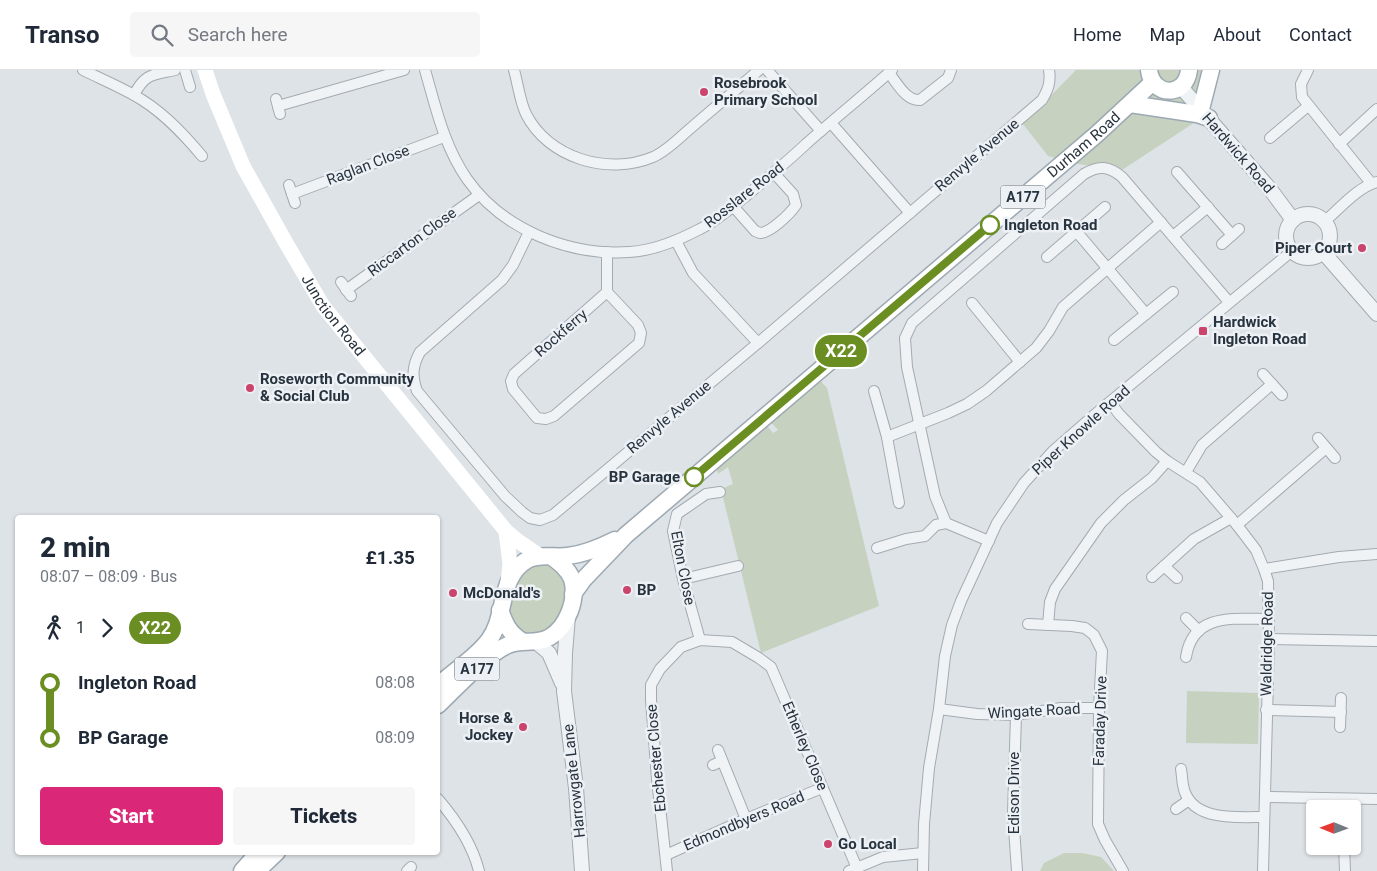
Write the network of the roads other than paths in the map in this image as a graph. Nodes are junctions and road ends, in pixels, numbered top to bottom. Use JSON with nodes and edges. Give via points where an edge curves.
{"nodes":[{"id":1,"x":83,"y":70,"type":"edge"},
{"id":2,"x":175,"y":70,"type":"edge"},
{"id":3,"x":185,"y":70,"type":"edge"},
{"id":4,"x":206,"y":70,"type":"edge"},
{"id":5,"x":404,"y":70,"type":"edge"},
{"id":6,"x":425,"y":70,"type":"edge"},
{"id":7,"x":514,"y":70,"type":"edge"},
{"id":8,"x":759,"y":70,"type":"edge"},
{"id":9,"x":767,"y":70,"type":"edge"},
{"id":10,"x":951,"y":70,"type":"edge"},
{"id":11,"x":1049,"y":70,"type":"edge"},
{"id":12,"x":1189,"y":70,"type":"edge"},
{"id":13,"x":1210,"y":70,"type":"edge"},
{"id":14,"x":1308,"y":70,"type":"edge"},
{"id":15,"x":891,"y":71,"type":"edge"},
{"id":16,"x":1151,"y":76,"type":"edge"},
{"id":17,"x":1181,"y":87,"type":"junction"},
{"id":18,"x":190,"y":88,"type":"dead end"},
{"id":19,"x":134,"y":94,"type":"junction"},
{"id":20,"x":1130,"y":104,"type":"junction"},
{"id":21,"x":278,"y":106,"type":"dead end"},
{"id":22,"x":1308,"y":106,"type":"junction"},
{"id":23,"x":1377,"y":109,"type":"edge"},
{"id":24,"x":1205,"y":114,"type":"junction"},
{"id":25,"x":831,"y":123,"type":"junction"},
{"id":26,"x":821,"y":131,"type":"junction"},
{"id":27,"x":444,"y":137,"type":"junction"},
{"id":28,"x":1270,"y":138,"type":"dead end"},
{"id":29,"x":1339,"y":144,"type":"junction"},
{"id":30,"x":202,"y":156,"type":"dead end"},
{"id":31,"x":1177,"y":172,"type":"dead end"},
{"id":32,"x":774,"y":173,"type":"junction"},
{"id":33,"x":1374,"y":182,"type":"edge"},
{"id":34,"x":292,"y":194,"type":"dead end"},
{"id":35,"x":478,"y":194,"type":"junction"},
{"id":36,"x":733,"y":206,"type":"junction"},
{"id":37,"x":1105,"y":207,"type":"dead end"},
{"id":38,"x":1208,"y":207,"type":"junction"},
{"id":39,"x":910,"y":213,"type":"junction"},
{"id":40,"x":1293,"y":220,"type":"junction"},
{"id":41,"x":1161,"y":222,"type":"junction"},
{"id":42,"x":1324,"y":222,"type":"junction"},
{"id":43,"x":1076,"y":231,"type":"junction"},
{"id":44,"x":529,"y":232,"type":"junction"},
{"id":45,"x":1173,"y":236,"type":"junction"},
{"id":46,"x":676,"y":241,"type":"junction"},
{"id":47,"x":1222,"y":244,"type":"dead end"},
{"id":48,"x":1292,"y":251,"type":"junction"},
{"id":49,"x":607,"y":252,"type":"junction"},
{"id":50,"x":1323,"y":252,"type":"junction"},
{"id":51,"x":1047,"y":257,"type":"dead end"},
{"id":52,"x":1107,"y":268,"type":"junction"},
{"id":53,"x":346,"y":290,"type":"dead end"},
{"id":54,"x":607,"y":292,"type":"junction"},
{"id":55,"x":1173,"y":292,"type":"dead end"},
{"id":56,"x":1229,"y":302,"type":"junction"},
{"id":57,"x":972,"y":303,"type":"dead end"},
{"id":58,"x":1146,"y":314,"type":"junction"},
{"id":59,"x":1377,"y":314,"type":"edge"},
{"id":60,"x":1114,"y":340,"type":"dead end"},
{"id":61,"x":758,"y":343,"type":"junction"},
{"id":62,"x":1020,"y":362,"type":"junction"},
{"id":63,"x":1263,"y":374,"type":"dead end"},
{"id":64,"x":1272,"y":384,"type":"junction"},
{"id":65,"x":874,"y":391,"type":"dead end"},
{"id":66,"x":1282,"y":395,"type":"dead end"},
{"id":67,"x":1110,"y":402,"type":"junction"},
{"id":68,"x":919,"y":424,"type":"junction"},
{"id":69,"x":887,"y":436,"type":"junction"},
{"id":70,"x":1318,"y":438,"type":"dead end"},
{"id":71,"x":1326,"y":448,"type":"junction"},
{"id":72,"x":1335,"y":458,"type":"dead end"},
{"id":73,"x":1167,"y":461,"type":"junction"},
{"id":74,"x":1186,"y":472,"type":"junction"},
{"id":75,"x":720,"y":492,"type":"dead end"},
{"id":76,"x":899,"y":503,"type":"dead end"},
{"id":77,"x":1234,"y":521,"type":"junction"},
{"id":78,"x":946,"y":523,"type":"junction"},
{"id":79,"x":506,"y":531,"type":"junction"},
{"id":80,"x":626,"y":535,"type":"junction"},
{"id":81,"x":989,"y":541,"type":"junction"},
{"id":82,"x":877,"y":548,"type":"dead end"},
{"id":83,"x":1377,"y":554,"type":"edge"},
{"id":84,"x":546,"y":556,"type":"junction"},
{"id":85,"x":738,"y":566,"type":"dead end"},
{"id":86,"x":1164,"y":566,"type":"junction"},
{"id":87,"x":1264,"y":569,"type":"junction"},
{"id":88,"x":1152,"y":577,"type":"dead end"},
{"id":89,"x":1177,"y":578,"type":"dead end"},
{"id":90,"x":683,"y":579,"type":"junction"},
{"id":91,"x":508,"y":582,"type":"junction"},
{"id":92,"x":573,"y":594,"type":"junction"},
{"id":93,"x":500,"y":610,"type":"junction"},
{"id":94,"x":568,"y":616,"type":"junction"},
{"id":95,"x":1186,"y":618,"type":"dead end"},
{"id":96,"x":1269,"y":619,"type":"junction"},
{"id":97,"x":1028,"y":624,"type":"dead end"},
{"id":98,"x":1048,"y":625,"type":"junction"},
{"id":99,"x":1199,"y":631,"type":"junction"},
{"id":100,"x":1269,"y":638,"type":"junction"},
{"id":101,"x":700,"y":640,"type":"junction"},
{"id":102,"x":1377,"y":641,"type":"edge"},
{"id":103,"x":529,"y":642,"type":"junction"},
{"id":104,"x":732,"y":642,"type":"joint"},
{"id":105,"x":1186,"y":657,"type":"dead end"},
{"id":106,"x":440,"y":684,"type":"edge"},
{"id":107,"x":564,"y":691,"type":"junction"},
{"id":108,"x":1341,"y":698,"type":"dead end"},
{"id":109,"x":440,"y":702,"type":"edge"},
{"id":110,"x":1099,"y":708,"type":"junction"},
{"id":111,"x":939,"y":709,"type":"junction"},
{"id":112,"x":1266,"y":710,"type":"junction"},
{"id":113,"x":1340,"y":712,"type":"junction"},
{"id":114,"x":1016,"y":715,"type":"junction"},
{"id":115,"x":1340,"y":727,"type":"dead end"},
{"id":116,"x":718,"y":750,"type":"dead end"},
{"id":117,"x":1181,"y":769,"type":"dead end"},
{"id":118,"x":822,"y":788,"type":"junction"},
{"id":119,"x":1265,"y":797,"type":"junction"},
{"id":120,"x":1189,"y":800,"type":"junction"},
{"id":121,"x":1377,"y":800,"type":"edge"},
{"id":122,"x":440,"y":801,"type":"edge"},
{"id":123,"x":1306,"y":801,"type":"edge"},
{"id":124,"x":1361,"y":802,"type":"edge"},
{"id":125,"x":1176,"y":809,"type":"dead end"},
{"id":126,"x":1264,"y":817,"type":"junction"},
{"id":127,"x":746,"y":819,"type":"junction"},
{"id":128,"x":923,"y":853,"type":"junction"},
{"id":129,"x":256,"y":855,"type":"edge"},
{"id":130,"x":274,"y":855,"type":"edge"},
{"id":131,"x":666,"y":855,"type":"junction"},
{"id":132,"x":1344,"y":855,"type":"edge"},
{"id":133,"x":853,"y":869,"type":"edge"},
{"id":134,"x":242,"y":871,"type":"edge"},
{"id":135,"x":257,"y":871,"type":"edge"},
{"id":136,"x":479,"y":871,"type":"edge"},
{"id":137,"x":582,"y":871,"type":"edge"},
{"id":138,"x":667,"y":871,"type":"edge"},
{"id":139,"x":923,"y":871,"type":"edge"},
{"id":140,"x":1017,"y":871,"type":"edge"},
{"id":141,"x":1123,"y":871,"type":"edge"},
{"id":142,"x":1262,"y":871,"type":"edge"},
{"id":143,"x":1345,"y":871,"type":"edge"}],
"edges":[{"from":1,"to":19,"type":"street"},
{"from":2,"to":19,"type":"street","via":[[143,79]]},
{"from":3,"to":18,"type":"street"},
{"from":4,"to":79,"type":"main road","name":"Junction Road","via":[[243,166],[323,306]]},
{"from":5,"to":21,"type":"street"},
{"from":6,"to":27,"type":"street","name":"Rosslare Road"},
{"from":7,"to":8,"type":"street","via":[[526,113],[550,143],[570,156],[620,164],[654,156]]},
{"from":9,"to":26,"type":"street"},
{"from":10,"to":15,"type":"street","via":[[948,78],[920,100],[909,97]]},
{"from":11,"to":39,"type":"street","name":"Renvyle Avenue","via":[[1050,83],[1042,100]]},
{"from":12,"to":17,"type":"main road"},
{"from":13,"to":24,"type":"main road"},
{"from":14,"to":22,"type":"street","via":[[1301,84],[1302,97]]},
{"from":15,"to":25,"type":"street","name":"Rosslare Road"},
{"from":16,"to":17,"type":"main road","name":"Durham Road","number":"A177","via":[[1162,89],[1169,91]]},
{"from":16,"to":20,"type":"main road","name":"Durham Road","number":"A177"},
{"from":17,"to":24,"type":"street","name":"Hardwick Road"},
{"from":19,"to":30,"type":"street","via":[[162,114]]},
{"from":20,"to":24,"type":"main road"},
{"from":20,"to":80,"type":"main road","name":"Durham Road","number":"A177"},
{"from":22,"to":28,"type":"street"},
{"from":22,"to":29,"type":"street"},
{"from":23,"to":29,"type":"street"},
{"from":24,"to":40,"type":"street","name":"Hardwick Road"},
{"from":25,"to":26,"type":"street","name":"Rosslare Road"},
{"from":25,"to":39,"type":"street"},
{"from":26,"to":32,"type":"street","name":"Rosslare Road"},
{"from":27,"to":34,"type":"street","name":"Raglan Close"},
{"from":27,"to":35,"type":"street","name":"Rosslare Road"},
{"from":29,"to":33,"type":"street"},
{"from":31,"to":38,"type":"street"},
{"from":32,"to":36,"type":"street","name":"Rosslare Road"},
{"from":32,"to":36,"type":"street","via":[[793,194],[796,206],[769,231],[755,231]]},
{"from":33,"to":42,"type":"street"},
{"from":35,"to":44,"type":"street","name":"Rosslare Road","via":[[510,221]]},
{"from":35,"to":53,"type":"street","name":"Riccarton Close"},
{"from":36,"to":46,"type":"street","name":"Rosslare Road","via":[[702,228]]},
{"from":37,"to":43,"type":"street"},
{"from":38,"to":45,"type":"street"},
{"from":38,"to":47,"type":"street","via":[[1236,232]]},
{"from":39,"to":61,"type":"street","name":"Renvyle Avenue"},
{"from":40,"to":42,"type":"street","via":[[1308,214]]},
{"from":40,"to":48,"type":"street","via":[[1286,234]]},
{"from":41,"to":45,"type":"street"},
{"from":41,"to":52,"type":"street"},
{"from":41,"to":68,"type":"street","via":[[1114,170],[1094,168],[1084,174],[912,323],[906,338],[907,367]]},
{"from":42,"to":50,"type":"street","via":[[1330,237]]},
{"from":43,"to":51,"type":"street"},
{"from":43,"to":52,"type":"street"},
{"from":44,"to":49,"type":"street","name":"Rosslare Road","via":[[572,248]]},
{"from":44,"to":61,"type":"street","name":"Renvyle Avenue","via":[[502,280],[420,352],[412,377],[417,391],[499,489],[530,518],[540,520],[552,514]]},
{"from":45,"to":56,"type":"street"},
{"from":46,"to":49,"type":"street","name":"Rosslare Road","via":[[630,252]]},
{"from":46,"to":61,"type":"street","via":[[693,274]]},
{"from":48,"to":50,"type":"street","via":[[1308,258]]},
{"from":48,"to":56,"type":"street","name":"Piper Knowle Road"},
{"from":49,"to":54,"type":"street"},
{"from":50,"to":59,"type":"street"},
{"from":52,"to":58,"type":"street"},
{"from":52,"to":62,"type":"street","via":[[1063,307],[1050,331]]},
{"from":54,"to":54,"type":"street","name":"Rockferry","via":[[638,325],[641,333],[639,343],[554,416],[537,418],[513,390],[511,381],[514,374]]},
{"from":55,"to":58,"type":"street"},
{"from":56,"to":67,"type":"street","name":"Piper Knowle Road"},
{"from":57,"to":62,"type":"street"},
{"from":58,"to":60,"type":"street"},
{"from":62,"to":68,"type":"street","via":[[967,404]]},
{"from":63,"to":64,"type":"street"},
{"from":64,"to":66,"type":"street"},
{"from":64,"to":74,"type":"street","via":[[1202,445]]},
{"from":65,"to":69,"type":"street"},
{"from":67,"to":73,"type":"street","name":"Waldridge Road"},
{"from":67,"to":81,"type":"street","name":"Piper Knowle Road","via":[[1053,451],[1024,482]]},
{"from":68,"to":69,"type":"street"},
{"from":68,"to":78,"type":"street","via":[[935,496]]},
{"from":69,"to":76,"type":"street"},
{"from":70,"to":71,"type":"street"},
{"from":71,"to":72,"type":"street"},
{"from":71,"to":77,"type":"street"},
{"from":73,"to":74,"type":"street","name":"Waldridge Road"},
{"from":73,"to":98,"type":"street","via":[[1101,523],[1055,589]]},
{"from":74,"to":77,"type":"street","name":"Waldridge Road","via":[[1200,482]]},
{"from":75,"to":90,"type":"street","name":"Elton Close","via":[[706,494],[677,514],[673,532]]},
{"from":77,"to":86,"type":"street","via":[[1194,539]]},
{"from":77,"to":87,"type":"street","name":"Waldridge Road","via":[[1256,550]]},
{"from":78,"to":81,"type":"street"},
{"from":78,"to":82,"type":"street","via":[[936,525],[925,536]]},
{"from":79,"to":84,"type":"main road","name":"Junction Road"},
{"from":79,"to":91,"type":"main road","via":[[510,564]]},
{"from":80,"to":84,"type":"main road","name":"Durham Road","number":"A177","via":[[593,551]]},
{"from":80,"to":92,"type":"main road","name":"Durham Road","number":"A177"},
{"from":81,"to":111,"type":"street","name":"Piper Knowle Road","via":[[952,625]]},
{"from":83,"to":87,"type":"street"},
{"from":84,"to":91,"type":"main road","name":"Durham Road","via":[[528,559]]},
{"from":84,"to":92,"type":"main road","name":"Durham Road","via":[[563,564],[572,580]]},
{"from":85,"to":90,"type":"street"},
{"from":86,"to":88,"type":"street"},
{"from":86,"to":89,"type":"street"},
{"from":87,"to":96,"type":"street","name":"Waldridge Road","via":[[1268,582]]},
{"from":90,"to":101,"type":"street","name":"Elton Close"},
{"from":91,"to":93,"type":"main road","name":"Durham Road"},
{"from":92,"to":94,"type":"main road","name":"Durham Road"},
{"from":93,"to":103,"type":"main road","via":[[513,636]]},
{"from":93,"to":106,"type":"main road","name":"Durham Road","number":"A177","via":[[490,639]]},
{"from":94,"to":103,"type":"main road","name":"Durham Road","via":[[560,630],[548,638]]},
{"from":94,"to":107,"type":"street","name":"Harrowgate Lane"},
{"from":95,"to":99,"type":"street"},
{"from":96,"to":99,"type":"street","via":[[1219,619]]},
{"from":96,"to":100,"type":"street","name":"Waldridge Road"},
{"from":97,"to":98,"type":"street","name":"Faraday Drive"},
{"from":98,"to":110,"type":"street","name":"Faraday Drive","via":[[1085,628],[1094,635],[1102,651]]},
{"from":99,"to":105,"type":"street","via":[[1188,646]]},
{"from":100,"to":102,"type":"street"},
{"from":100,"to":112,"type":"street","name":"Waldridge Road"},
{"from":101,"to":104,"type":"street","name":"Ebchester Close"},
{"from":101,"to":131,"type":"street","name":"Ebchester Close","via":[[680,647],[660,669],[651,685]]},
{"from":103,"to":107,"type":"street","name":"Harrowgate Lane","via":[[549,652]]},
{"from":103,"to":109,"type":"main road","name":"Durham Road","number":"A177","via":[[508,645]]},
{"from":104,"to":118,"type":"street","name":"Etherley Close","via":[[771,668]]},
{"from":107,"to":137,"type":"street","name":"Harrowgate Lane"},
{"from":108,"to":113,"type":"street"},
{"from":110,"to":114,"type":"street","name":"Wingate Road","via":[[1061,708]]},
{"from":110,"to":141,"type":"street","name":"Faraday Drive","via":[[1098,824]]},
{"from":111,"to":114,"type":"street","name":"Wingate Road"},
{"from":111,"to":128,"type":"street","name":"Piper Knowle Road","via":[[929,768]]},
{"from":112,"to":113,"type":"street"},
{"from":112,"to":119,"type":"street","name":"Waldridge Road"},
{"from":113,"to":115,"type":"street"},
{"from":114,"to":140,"type":"street","name":"Edison Drive","via":[[1012,814]]},
{"from":116,"to":127,"type":"street","via":[[718,764]]},
{"from":117,"to":120,"type":"street","via":[[1183,787]]},
{"from":118,"to":127,"type":"street","name":"Edmondbyers Road"},
{"from":118,"to":133,"type":"street","name":"Etherley Close"},
{"from":119,"to":123,"type":"street"},
{"from":119,"to":126,"type":"street","name":"Waldridge Road"},
{"from":120,"to":125,"type":"street"},
{"from":120,"to":126,"type":"street","via":[[1202,811],[1218,816]]},
{"from":121,"to":124,"type":"street"},
{"from":122,"to":136,"type":"street","via":[[466,838]]},
{"from":126,"to":142,"type":"street","name":"Waldridge Road"},
{"from":127,"to":131,"type":"street","name":"Edmondbyers Road"},
{"from":128,"to":133,"type":"street","via":[[884,857]]},
{"from":128,"to":139,"type":"street","name":"Piper Knowle Road"},
{"from":129,"to":134,"type":"main road"},
{"from":130,"to":135,"type":"main road"},
{"from":131,"to":138,"type":"street","name":"Ebchester Close"},
{"from":132,"to":143,"type":"street"}]}
